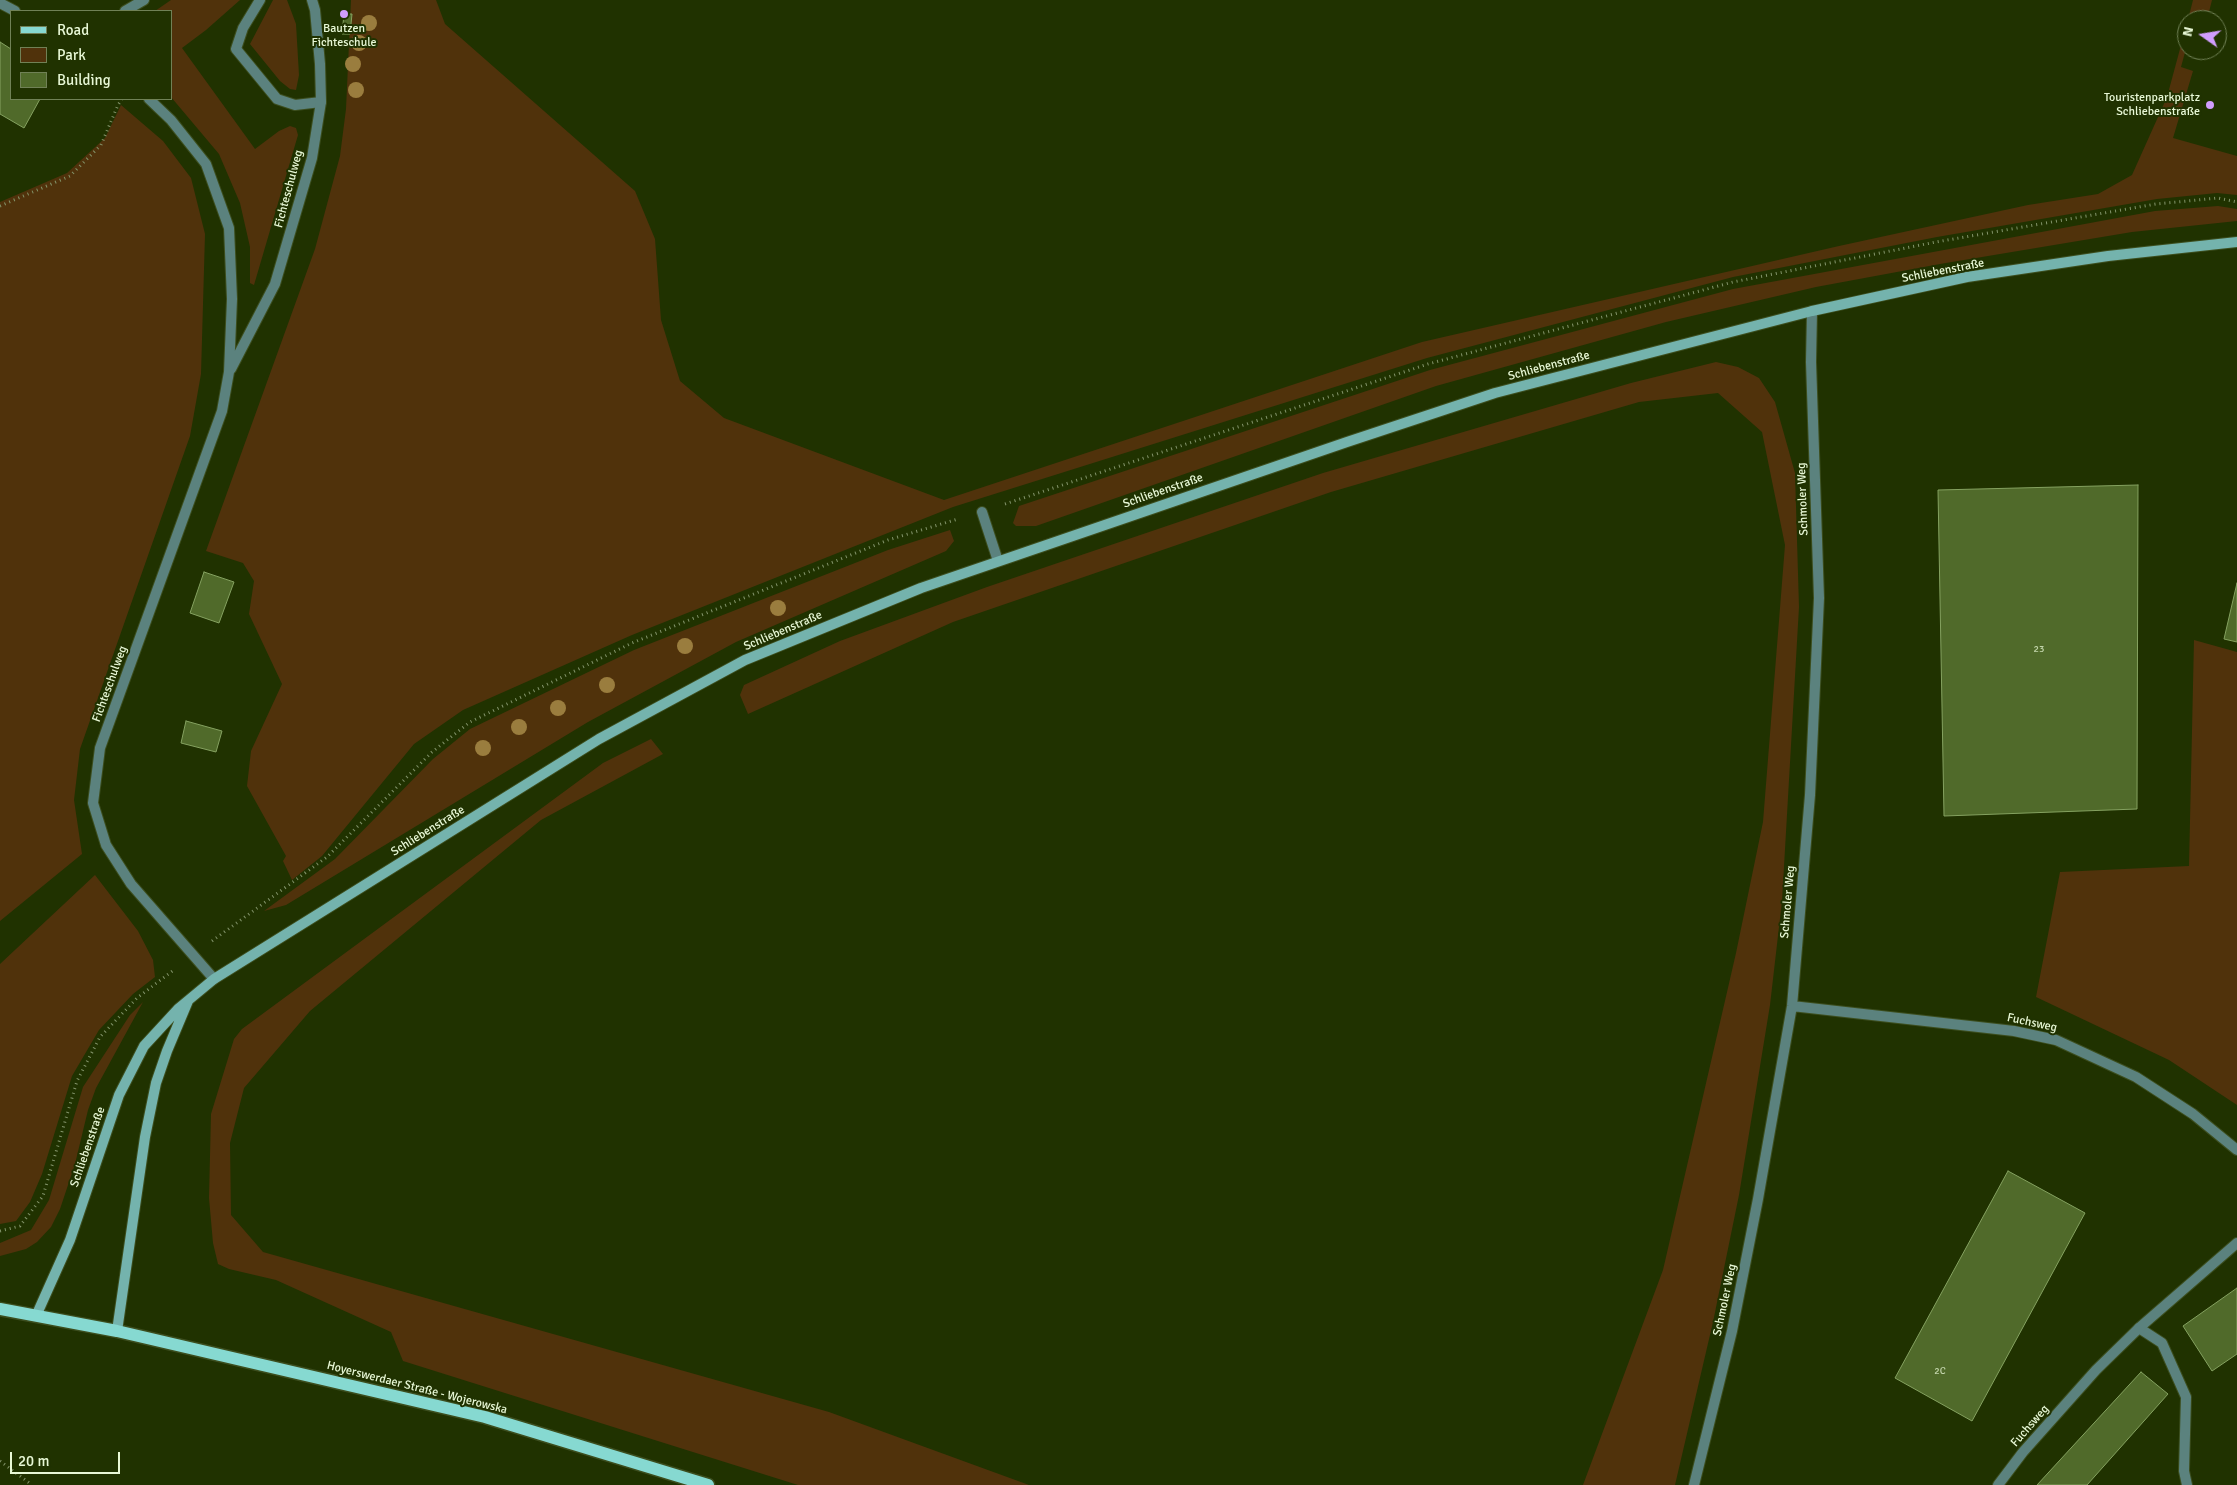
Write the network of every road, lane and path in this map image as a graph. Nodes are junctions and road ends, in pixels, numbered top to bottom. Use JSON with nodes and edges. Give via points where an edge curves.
{"nodes":[{"id":1,"x":144,"y":0,"type":"edge"},
{"id":2,"x":260,"y":0,"type":"edge"},
{"id":3,"x":312,"y":0,"type":"edge"},
{"id":4,"x":0,"y":3,"type":"edge"},
{"id":5,"x":13,"y":10,"type":"edge"},
{"id":6,"x":127,"y":10,"type":"edge"},
{"id":7,"x":121,"y":100,"type":"edge"},
{"id":8,"x":150,"y":100,"type":"edge"},
{"id":9,"x":321,"y":102,"type":"junction"},
{"id":10,"x":0,"y":206,"type":"edge"},
{"id":11,"x":2237,"y":242,"type":"edge"},
{"id":12,"x":1812,"y":311,"type":"junction"},
{"id":13,"x":229,"y":372,"type":"junction"},
{"id":14,"x":982,"y":512,"type":"dead end"},
{"id":15,"x":998,"y":561,"type":"junction"},
{"id":16,"x":214,"y":979,"type":"junction"},
{"id":17,"x":188,"y":1001,"type":"junction"},
{"id":18,"x":1792,"y":1006,"type":"junction"},
{"id":19,"x":2237,"y":1150,"type":"edge"},
{"id":20,"x":2237,"y":1243,"type":"edge"},
{"id":21,"x":0,"y":1309,"type":"edge"},
{"id":22,"x":36,"y":1316,"type":"junction"},
{"id":23,"x":2139,"y":1328,"type":"junction"},
{"id":24,"x":117,"y":1331,"type":"junction"},
{"id":25,"x":0,"y":1462,"type":"edge"},
{"id":26,"x":32,"y":1485,"type":"edge"},
{"id":27,"x":708,"y":1485,"type":"edge"},
{"id":28,"x":1694,"y":1485,"type":"edge"},
{"id":29,"x":1998,"y":1485,"type":"edge"},
{"id":30,"x":2188,"y":1485,"type":"edge"}],
"edges":[{"from":1,"to":6,"type":"street"},
{"from":2,"to":9,"type":"street","via":[[243,28],[236,50],[277,99],[295,105]]},
{"from":3,"to":9,"type":"street","name":"Fichteschulweg"},
{"from":4,"to":5,"type":"street"},
{"from":7,"to":10,"type":"path","via":[[101,145],[70,176]]},
{"from":8,"to":13,"type":"street","name":"Fichteschulweg","via":[[171,120],[206,164],[229,228],[232,299]]},
{"from":9,"to":13,"type":"street","name":"Fichteschulweg","via":[[312,158],[275,284]]},
{"from":11,"to":12,"type":"main road","name":"Schliebenstraße","via":[[2108,256],[1967,277]]},
{"from":12,"to":15,"type":"main road","name":"Schliebenstraße","via":[[1495,393]]},
{"from":12,"to":18,"type":"street","name":"Schmoler Weg","via":[[1819,598],[1810,795]]},
{"from":13,"to":16,"type":"street","name":"Fichteschulweg","via":[[222,410],[100,748],[93,803],[106,845],[131,884]]},
{"from":14,"to":15,"type":"street"},
{"from":15,"to":16,"type":"main road","name":"Schliebenstraße","via":[[921,588],[745,660],[599,739]]},
{"from":16,"to":17,"type":"main road","name":"Schliebenstraße"},
{"from":17,"to":22,"type":"main road","name":"Schliebenstraße","via":[[144,1046],[119,1095],[70,1240]]},
{"from":17,"to":24,"type":"main road","name":"Schliebenstraße","via":[[156,1083]]},
{"from":18,"to":19,"type":"street","name":"Fuchsweg","via":[[2014,1030],[2056,1040],[2136,1077],[2193,1114]]},
{"from":18,"to":28,"type":"street","name":"Schmoler Weg","via":[[1732,1331]]},
{"from":20,"to":23,"type":"street","name":"Fuchsweg"},
{"from":21,"to":22,"type":"main road"},
{"from":22,"to":24,"type":"main road","name":"Hoyerswerdaer Straße - Wojerowska"},
{"from":23,"to":29,"type":"street","name":"Fuchsweg","via":[[2096,1370]]},
{"from":23,"to":30,"type":"street","via":[[2162,1344],[2186,1397],[2184,1471]]},
{"from":24,"to":27,"type":"main road","name":"Hoyerswerdaer Straße - Wojerowska","via":[[485,1417]]},
{"from":25,"to":26,"type":"path"}]}
